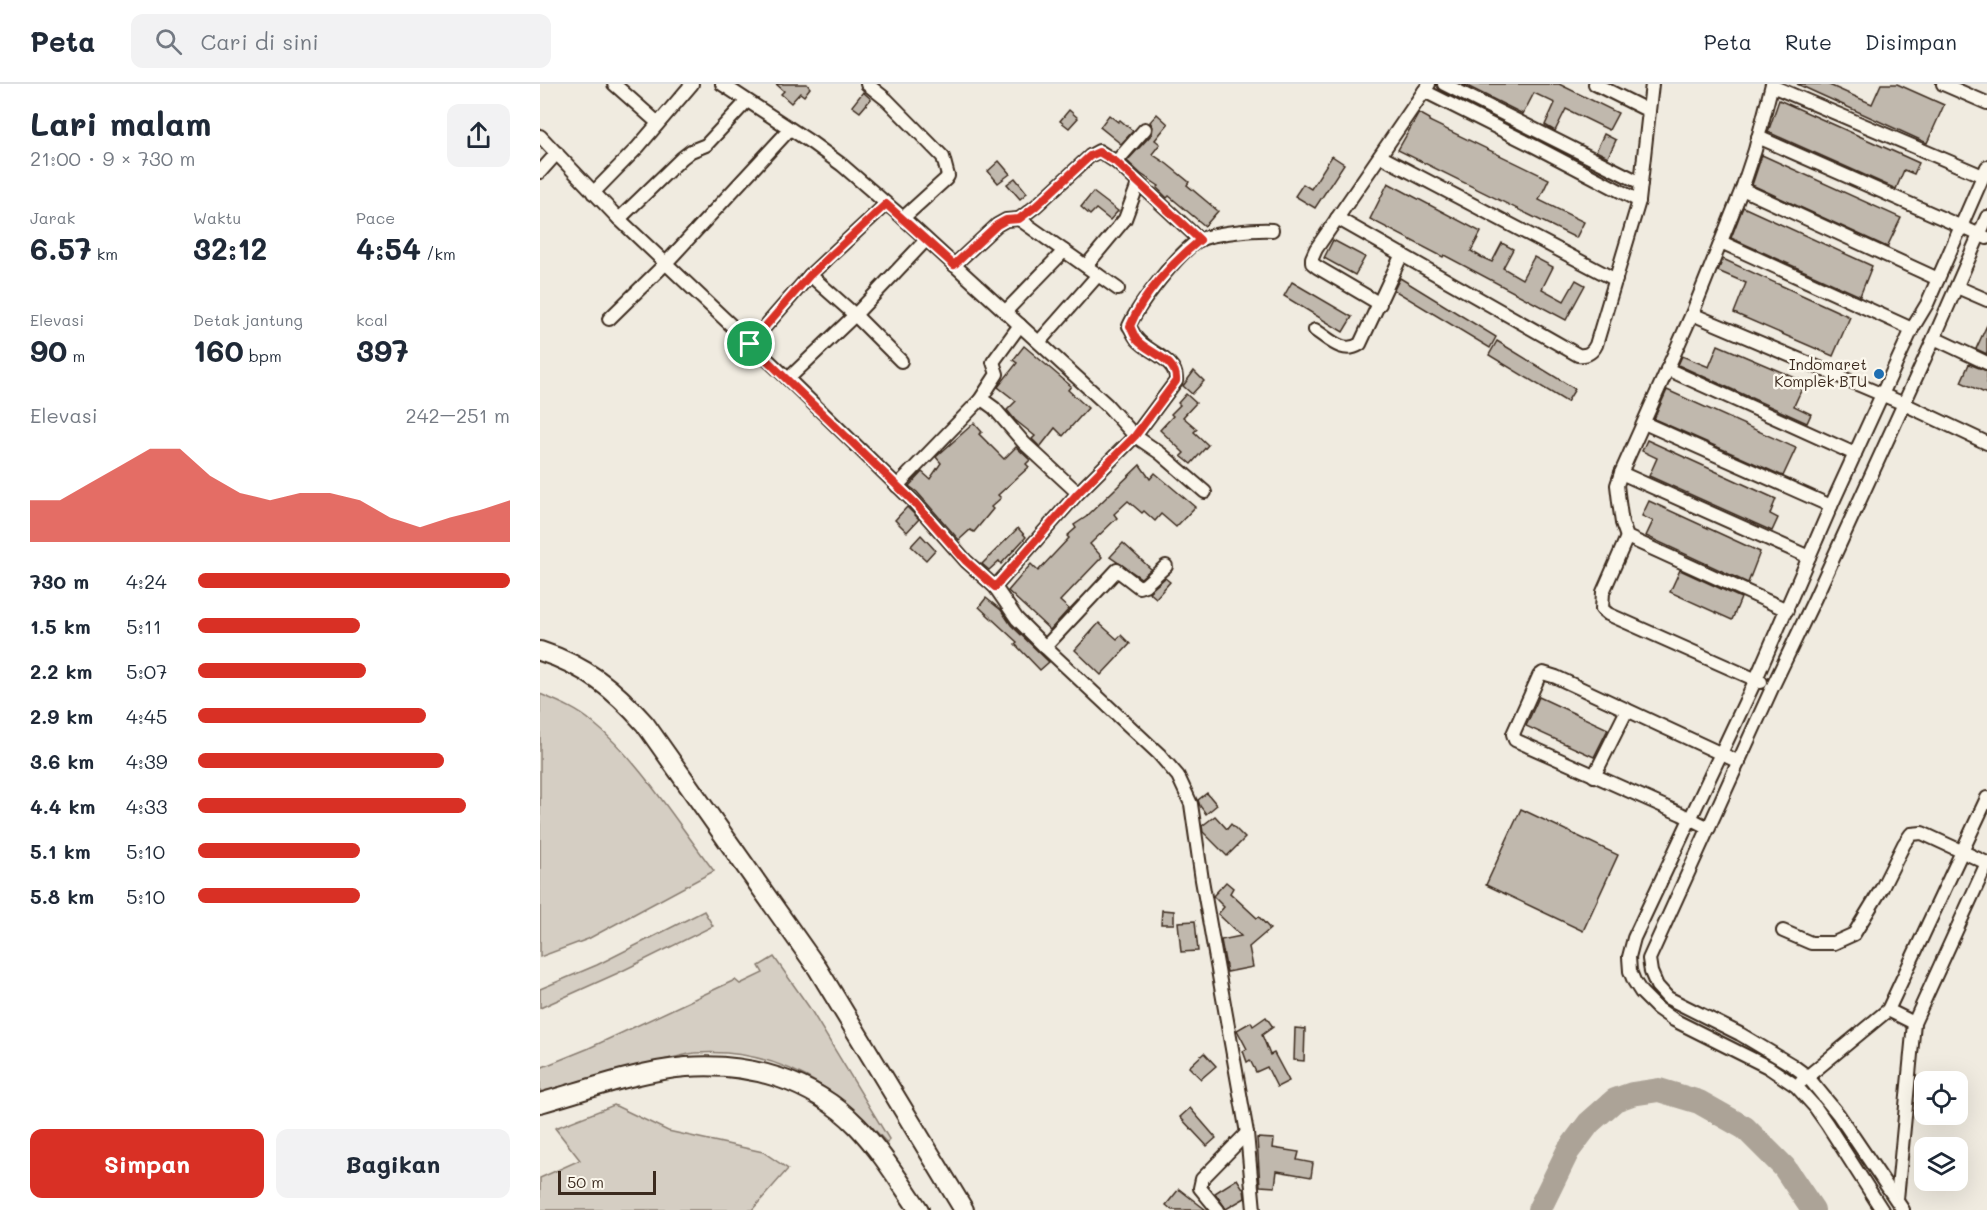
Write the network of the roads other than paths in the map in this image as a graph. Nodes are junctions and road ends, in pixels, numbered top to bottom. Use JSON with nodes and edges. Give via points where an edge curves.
{"nodes":[{"id":1,"x":614,"y":84,"type":"edge"},
{"id":2,"x":693,"y":84,"type":"edge"},
{"id":3,"x":722,"y":84,"type":"edge"},
{"id":4,"x":867,"y":84,"type":"edge"},
{"id":5,"x":1444,"y":84,"type":"edge"},
{"id":6,"x":1595,"y":84,"type":"edge"},
{"id":7,"x":1652,"y":84,"type":"edge"},
{"id":8,"x":1943,"y":84,"type":"edge"},
{"id":9,"x":1772,"y":85,"type":"edge"},
{"id":10,"x":1427,"y":88,"type":"edge"},
{"id":11,"x":747,"y":101,"type":"junction"},
{"id":12,"x":1987,"y":103,"type":"edge"},
{"id":13,"x":1649,"y":111,"type":"junction"},
{"id":14,"x":658,"y":123,"type":"junction"},
{"id":15,"x":790,"y":129,"type":"junction"},
{"id":16,"x":1144,"y":129,"type":"dead end"},
{"id":17,"x":1542,"y":133,"type":"junction"},
{"id":18,"x":540,"y":136,"type":"edge"},
{"id":19,"x":1758,"y":137,"type":"junction"},
{"id":20,"x":1536,"y":147,"type":"junction"},
{"id":21,"x":557,"y":153,"type":"junction"},
{"id":22,"x":1380,"y":156,"type":"junction"},
{"id":23,"x":1116,"y":162,"type":"junction"},
{"id":24,"x":1985,"y":171,"type":"edge"},
{"id":25,"x":540,"y":172,"type":"edge"},
{"id":26,"x":1641,"y":183,"type":"junction"},
{"id":27,"x":1138,"y":184,"type":"junction"},
{"id":28,"x":1742,"y":189,"type":"junction"},
{"id":29,"x":594,"y":193,"type":"junction"},
{"id":30,"x":1639,"y":201,"type":"junction"},
{"id":31,"x":886,"y":204,"type":"junction"},
{"id":32,"x":1987,"y":217,"type":"edge"},
{"id":33,"x":903,"y":218,"type":"junction"},
{"id":34,"x":1337,"y":218,"type":"junction"},
{"id":35,"x":619,"y":219,"type":"junction"},
{"id":36,"x":1019,"y":219,"type":"junction"},
{"id":37,"x":1962,"y":226,"type":"junction"},
{"id":38,"x":1272,"y":230,"type":"dead end"},
{"id":39,"x":1983,"y":236,"type":"edge"},
{"id":40,"x":926,"y":240,"type":"junction"},
{"id":41,"x":1200,"y":240,"type":"junction"},
{"id":42,"x":1722,"y":242,"type":"junction"},
{"id":43,"x":1064,"y":251,"type":"junction"},
{"id":44,"x":1402,"y":254,"type":"junction"},
{"id":45,"x":666,"y":263,"type":"junction"},
{"id":46,"x":954,"y":265,"type":"junction"},
{"id":47,"x":1086,"y":266,"type":"junction"},
{"id":48,"x":810,"y":275,"type":"junction"},
{"id":49,"x":1098,"y":275,"type":"junction"},
{"id":50,"x":1938,"y":279,"type":"junction"},
{"id":51,"x":1616,"y":280,"type":"junction"},
{"id":52,"x":1957,"y":286,"type":"junction"},
{"id":53,"x":1118,"y":289,"type":"dead end"},
{"id":54,"x":1987,"y":300,"type":"edge"},
{"id":55,"x":1380,"y":304,"type":"junction"},
{"id":56,"x":1927,"y":304,"type":"junction"},
{"id":57,"x":1005,"y":312,"type":"junction"},
{"id":58,"x":1946,"y":312,"type":"junction"},
{"id":59,"x":1692,"y":314,"type":"junction"},
{"id":60,"x":855,"y":315,"type":"junction"},
{"id":61,"x":609,"y":319,"type":"dead end"},
{"id":62,"x":1020,"y":325,"type":"junction"},
{"id":63,"x":1912,"y":329,"type":"junction"},
{"id":64,"x":1315,"y":330,"type":"dead end"},
{"id":65,"x":1934,"y":338,"type":"junction"},
{"id":66,"x":1039,"y":342,"type":"junction"},
{"id":67,"x":750,"y":344,"type":"junction"},
{"id":68,"x":902,"y":361,"type":"dead end"},
{"id":69,"x":1987,"y":363,"type":"edge"},
{"id":70,"x":1667,"y":369,"type":"junction"},
{"id":71,"x":788,"y":379,"type":"junction"},
{"id":72,"x":1882,"y":394,"type":"junction"},
{"id":73,"x":980,"y":400,"type":"junction"},
{"id":74,"x":1902,"y":404,"type":"junction"},
{"id":75,"x":1644,"y":423,"type":"junction"},
{"id":76,"x":1135,"y":436,"type":"junction"},
{"id":77,"x":1987,"y":443,"type":"edge"},
{"id":78,"x":1855,"y":454,"type":"junction"},
{"id":79,"x":1621,"y":473,"type":"junction"},
{"id":80,"x":897,"y":486,"type":"junction"},
{"id":81,"x":1205,"y":492,"type":"dead end"},
{"id":82,"x":1078,"y":493,"type":"junction"},
{"id":83,"x":1831,"y":506,"type":"junction"},
{"id":84,"x":1628,"y":537,"type":"junction"},
{"id":85,"x":1809,"y":557,"type":"junction"},
{"id":86,"x":1166,"y":566,"type":"dead end"},
{"id":87,"x":995,"y":587,"type":"junction"},
{"id":88,"x":1796,"y":588,"type":"junction"},
{"id":89,"x":1815,"y":598,"type":"junction"},
{"id":90,"x":1787,"y":610,"type":"junction"},
{"id":91,"x":1045,"y":647,"type":"junction"},
{"id":92,"x":540,"y":651,"type":"edge"},
{"id":93,"x":1756,"y":679,"type":"junction"},
{"id":94,"x":1772,"y":688,"type":"junction"},
{"id":95,"x":1627,"y":710,"type":"junction"},
{"id":96,"x":1721,"y":754,"type":"junction"},
{"id":97,"x":1739,"y":762,"type":"junction"},
{"id":98,"x":1594,"y":776,"type":"junction"},
{"id":99,"x":1987,"y":798,"type":"edge"},
{"id":100,"x":1689,"y":818,"type":"junction"},
{"id":101,"x":1709,"y":828,"type":"junction"},
{"id":102,"x":1961,"y":852,"type":"junction"},
{"id":103,"x":1987,"y":863,"type":"edge"},
{"id":104,"x":1783,"y":931,"type":"dead end"},
{"id":105,"x":1629,"y":957,"type":"junction"},
{"id":106,"x":1650,"y":959,"type":"junction"},
{"id":107,"x":1888,"y":1010,"type":"junction"},
{"id":108,"x":1914,"y":1023,"type":"junction"},
{"id":109,"x":1807,"y":1076,"type":"junction"},
{"id":110,"x":1796,"y":1086,"type":"junction"},
{"id":111,"x":540,"y":1103,"type":"edge"},
{"id":112,"x":1247,"y":1133,"type":"junction"},
{"id":113,"x":1900,"y":1205,"type":"edge"},
{"id":114,"x":919,"y":1210,"type":"edge"},
{"id":115,"x":963,"y":1210,"type":"edge"},
{"id":116,"x":1218,"y":1210,"type":"edge"},
{"id":117,"x":1254,"y":1210,"type":"edge"},
{"id":118,"x":1882,"y":1210,"type":"edge"}],
"edges":[{"from":1,"to":14,"type":"street"},
{"from":2,"to":14,"type":"street"},
{"from":3,"to":11,"type":"street"},
{"from":4,"to":33,"type":"street","via":[[943,157],[948,176]]},
{"from":5,"to":17,"type":"street"},
{"from":6,"to":13,"type":"street"},
{"from":7,"to":13,"type":"street"},
{"from":8,"to":12,"type":"street"},
{"from":9,"to":19,"type":"street"},
{"from":9,"to":24,"type":"street"},
{"from":10,"to":20,"type":"street"},
{"from":10,"to":22,"type":"street"},
{"from":11,"to":15,"type":"street"},
{"from":11,"to":35,"type":"street","via":[[706,146],[682,158]]},
{"from":13,"to":26,"type":"street"},
{"from":14,"to":29,"type":"street"},
{"from":15,"to":31,"type":"street","via":[[842,165]]},
{"from":15,"to":45,"type":"street"},
{"from":16,"to":23,"type":"street"},
{"from":17,"to":20,"type":"street"},
{"from":17,"to":26,"type":"street"},
{"from":18,"to":21,"type":"street"},
{"from":19,"to":28,"type":"street"},
{"from":19,"to":37,"type":"street"},
{"from":20,"to":30,"type":"street"},
{"from":21,"to":25,"type":"street"},
{"from":21,"to":29,"type":"street"},
{"from":22,"to":34,"type":"street"},
{"from":22,"to":51,"type":"street"},
{"from":23,"to":27,"type":"street"},
{"from":23,"to":36,"type":"street","via":[[1099,152],[1090,156]]},
{"from":24,"to":37,"type":"street"},
{"from":26,"to":30,"type":"street"},
{"from":27,"to":41,"type":"street"},
{"from":27,"to":47,"type":"street","via":[[1125,219]]},
{"from":28,"to":42,"type":"street"},
{"from":28,"to":50,"type":"street"},
{"from":29,"to":35,"type":"street"},
{"from":30,"to":51,"type":"street"},
{"from":31,"to":33,"type":"street"},
{"from":31,"to":48,"type":"street"},
{"from":32,"to":39,"type":"street"},
{"from":33,"to":40,"type":"street"},
{"from":34,"to":44,"type":"street"},
{"from":34,"to":55,"type":"street","via":[[1316,249],[1312,263]]},
{"from":35,"to":45,"type":"street"},
{"from":36,"to":43,"type":"street"},
{"from":36,"to":46,"type":"street","via":[[997,225]]},
{"from":37,"to":39,"type":"street"},
{"from":37,"to":50,"type":"street"},
{"from":38,"to":41,"type":"street","via":[[1252,229]]},
{"from":39,"to":52,"type":"street"},
{"from":40,"to":46,"type":"street"},
{"from":40,"to":60,"type":"street"},
{"from":41,"to":76,"type":"street","via":[[1160,280],[1130,326],[1137,340],[1170,364],[1176,375],[1176,381]]},
{"from":42,"to":59,"type":"street"},
{"from":42,"to":63,"type":"street"},
{"from":43,"to":47,"type":"street"},
{"from":43,"to":57,"type":"street"},
{"from":44,"to":51,"type":"street","via":[[1578,355],[1593,351]]},
{"from":44,"to":55,"type":"street"},
{"from":45,"to":61,"type":"street"},
{"from":45,"to":67,"type":"street"},
{"from":46,"to":57,"type":"street"},
{"from":47,"to":49,"type":"street"},
{"from":48,"to":60,"type":"street"},
{"from":48,"to":67,"type":"street"},
{"from":49,"to":53,"type":"street"},
{"from":49,"to":66,"type":"street"},
{"from":50,"to":56,"type":"street"},
{"from":52,"to":54,"type":"street"},
{"from":52,"to":58,"type":"street"},
{"from":55,"to":64,"type":"street","via":[[1353,348],[1345,349]]},
{"from":56,"to":58,"type":"street"},
{"from":56,"to":63,"type":"street"},
{"from":57,"to":62,"type":"street"},
{"from":58,"to":65,"type":"street"},
{"from":59,"to":70,"type":"street"},
{"from":59,"to":72,"type":"street"},
{"from":60,"to":68,"type":"street"},
{"from":60,"to":71,"type":"street"},
{"from":62,"to":66,"type":"street"},
{"from":62,"to":73,"type":"street","via":[[993,362],[997,374]]},
{"from":63,"to":72,"type":"street"},
{"from":65,"to":69,"type":"street"},
{"from":65,"to":74,"type":"street"},
{"from":66,"to":76,"type":"street"},
{"from":67,"to":71,"type":"street"},
{"from":70,"to":75,"type":"street"},
{"from":70,"to":78,"type":"street"},
{"from":71,"to":80,"type":"street"},
{"from":72,"to":74,"type":"street"},
{"from":72,"to":78,"type":"street"},
{"from":73,"to":80,"type":"street"},
{"from":73,"to":82,"type":"street","via":[[990,404],[1024,443]]},
{"from":74,"to":77,"type":"street"},
{"from":74,"to":89,"type":"street"},
{"from":75,"to":79,"type":"street"},
{"from":75,"to":83,"type":"street"},
{"from":76,"to":81,"type":"street"},
{"from":76,"to":82,"type":"street"},
{"from":78,"to":83,"type":"street"},
{"from":79,"to":84,"type":"street","via":[[1618,502]]},
{"from":79,"to":85,"type":"street"},
{"from":80,"to":87,"type":"street"},
{"from":82,"to":87,"type":"street"},
{"from":83,"to":85,"type":"street"},
{"from":84,"to":90,"type":"street"},
{"from":84,"to":93,"type":"street","via":[[1603,592],[1602,609]]},
{"from":85,"to":88,"type":"street"},
{"from":86,"to":91,"type":"street","via":[[1139,587],[1117,570]]},
{"from":87,"to":91,"type":"street","via":[[1017,619]]},
{"from":88,"to":89,"type":"street"},
{"from":88,"to":90,"type":"street"},
{"from":89,"to":94,"type":"street"},
{"from":90,"to":93,"type":"street"},
{"from":91,"to":112,"type":"street","via":[[1159,754],[1184,785],[1191,804]]},
{"from":92,"to":115,"type":"highway","via":[[598,678],[645,724],[818,969]]},
{"from":93,"to":94,"type":"street"},
{"from":93,"to":96,"type":"street"},
{"from":94,"to":97,"type":"street"},
{"from":95,"to":96,"type":"street"},
{"from":95,"to":98,"type":"street"},
{"from":95,"to":98,"type":"street","via":[[1556,677],[1544,673],[1539,676],[1513,734],[1515,740]]},
{"from":96,"to":97,"type":"street"},
{"from":96,"to":100,"type":"street"},
{"from":97,"to":101,"type":"street"},
{"from":98,"to":100,"type":"street"},
{"from":99,"to":102,"type":"street"},
{"from":100,"to":101,"type":"street"},
{"from":100,"to":105,"type":"street"},
{"from":101,"to":106,"type":"street"},
{"from":102,"to":103,"type":"street"},
{"from":102,"to":104,"type":"street","via":[[1922,833],[1911,834],[1854,934],[1834,943],[1811,943]]},
{"from":102,"to":107,"type":"street"},
{"from":103,"to":108,"type":"street"},
{"from":105,"to":106,"type":"street"},
{"from":105,"to":110,"type":"street","via":[[1634,981],[1657,1008]]},
{"from":106,"to":109,"type":"street","via":[[1651,972],[1668,998],[1740,1034]]},
{"from":107,"to":108,"type":"street"},
{"from":107,"to":109,"type":"street"},
{"from":108,"to":113,"type":"street"},
{"from":109,"to":110,"type":"street"},
{"from":109,"to":113,"type":"street"},
{"from":110,"to":118,"type":"street","via":[[1827,1124]]},
{"from":111,"to":114,"type":"highway","via":[[630,1077],[684,1067],[738,1068],[778,1077],[835,1107],[857,1126]]},
{"from":112,"to":116,"type":"street","via":[[1202,1179],[1200,1188]]},
{"from":112,"to":117,"type":"street"}]}
